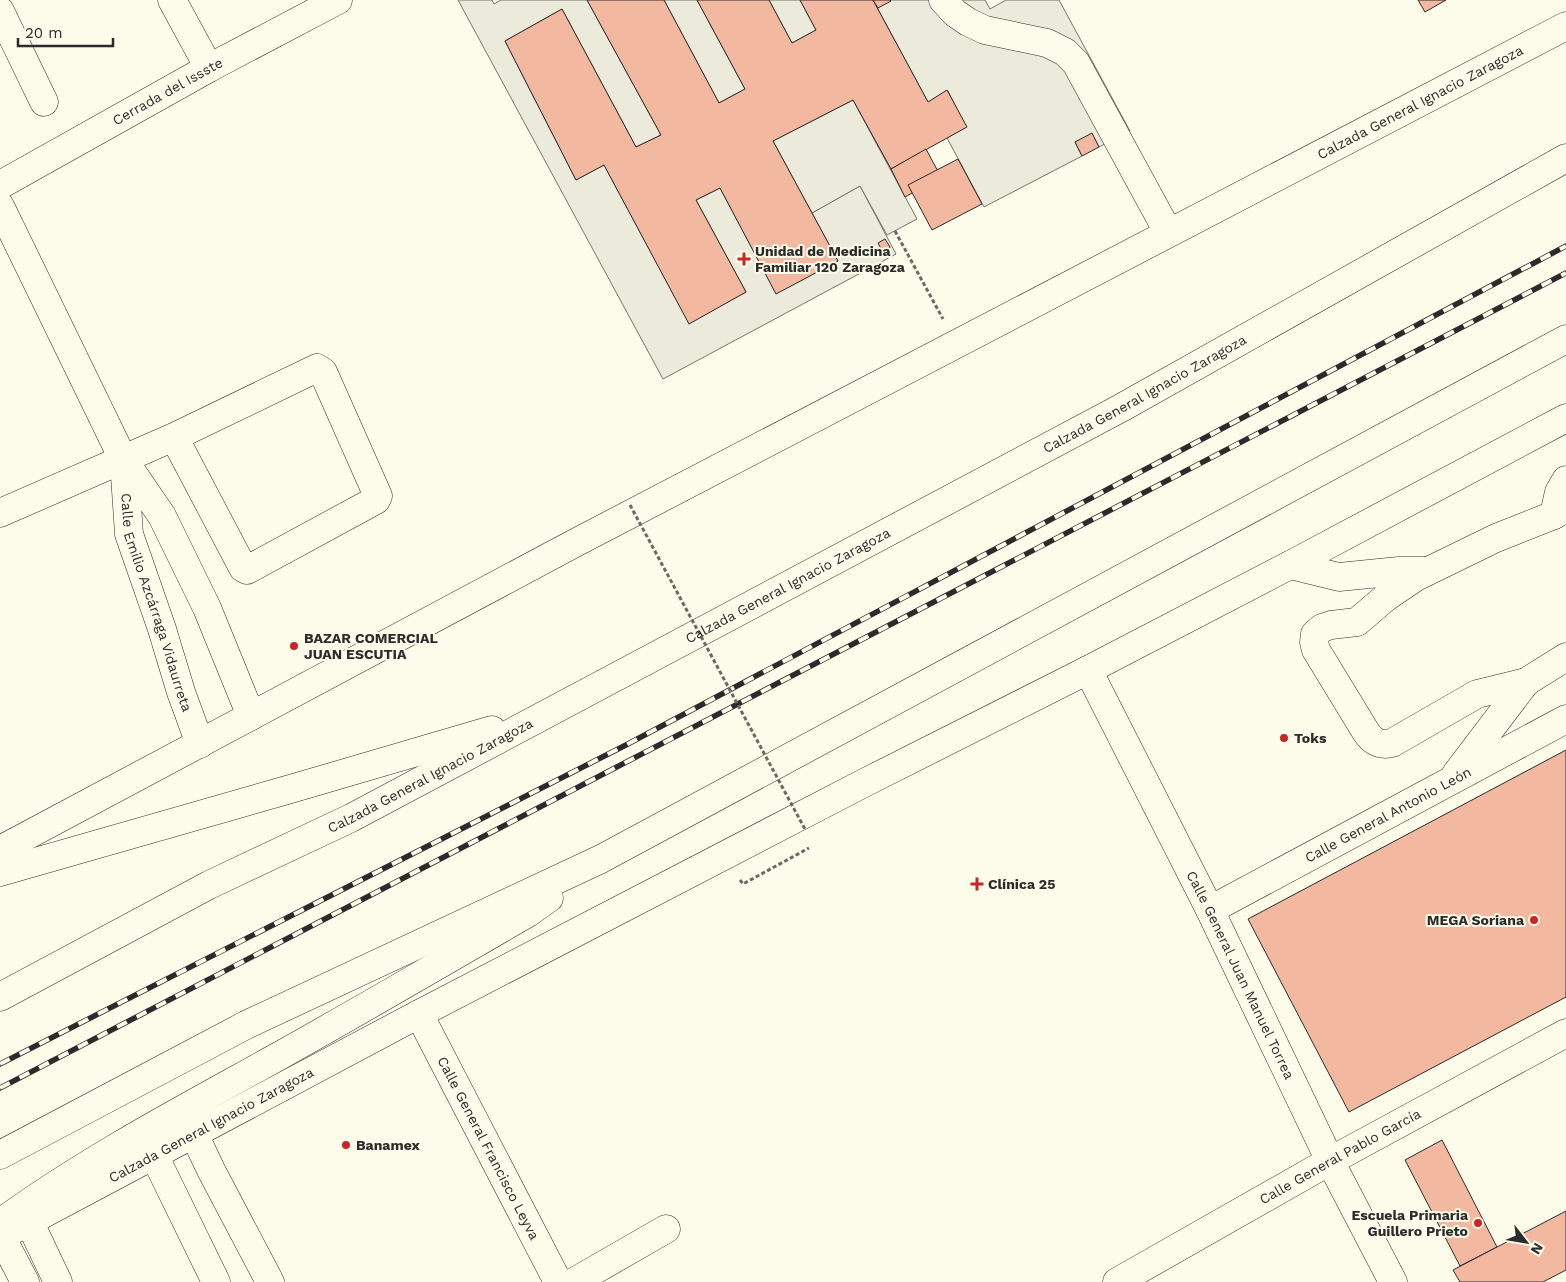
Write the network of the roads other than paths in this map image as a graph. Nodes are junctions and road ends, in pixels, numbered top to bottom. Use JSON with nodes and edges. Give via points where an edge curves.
{"nodes":[{"id":1,"x":172,"y":0,"type":"edge"},
{"id":2,"x":338,"y":0,"type":"edge"},
{"id":3,"x":943,"y":0,"type":"edge"},
{"id":4,"x":0,"y":11,"type":"edge"},
{"id":5,"x":1566,"y":26,"type":"edge"},
{"id":6,"x":209,"y":68,"type":"junction"},
{"id":7,"x":44,"y":102,"type":"dead end"},
{"id":8,"x":1566,"y":158,"type":"edge"},
{"id":9,"x":0,"y":185,"type":"edge"},
{"id":10,"x":0,"y":206,"type":"edge"},
{"id":11,"x":1168,"y":232,"type":"junction"},
{"id":12,"x":1566,"y":340,"type":"edge"},
{"id":13,"x":1566,"y":418,"type":"edge"},
{"id":14,"x":174,"y":437,"type":"junction"},
{"id":15,"x":124,"y":459,"type":"junction"},
{"id":16,"x":1566,"y":480,"type":"edge"},
{"id":17,"x":1560,"y":511,"type":"edge"},
{"id":18,"x":0,"y":513,"type":"edge"},
{"id":19,"x":1290,"y":565,"type":"junction"},
{"id":20,"x":1427,"y":571,"type":"junction"},
{"id":21,"x":1566,"y":657,"type":"edge"},
{"id":22,"x":1088,"y":670,"type":"junction"},
{"id":23,"x":1526,"y":682,"type":"junction"},
{"id":24,"x":548,"y":714,"type":"junction"},
{"id":25,"x":251,"y":716,"type":"junction"},
{"id":26,"x":1566,"y":720,"type":"edge"},
{"id":27,"x":200,"y":744,"type":"junction"},
{"id":28,"x":1450,"y":780,"type":"junction"},
{"id":29,"x":0,"y":850,"type":"edge"},
{"id":30,"x":601,"y":859,"type":"junction"},
{"id":31,"x":0,"y":872,"type":"edge"},
{"id":32,"x":1210,"y":910,"type":"junction"},
{"id":33,"x":0,"y":997,"type":"edge"},
{"id":34,"x":419,"y":1014,"type":"junction"},
{"id":35,"x":1566,"y":1033,"type":"edge"},
{"id":36,"x":194,"y":1134,"type":"junction"},
{"id":37,"x":0,"y":1154,"type":"edge"},
{"id":38,"x":154,"y":1155,"type":"junction"},
{"id":39,"x":1330,"y":1161,"type":"junction"},
{"id":40,"x":29,"y":1221,"type":"junction"},
{"id":41,"x":0,"y":1223,"type":"edge"},
{"id":42,"x":666,"y":1229,"type":"dead end"},
{"id":43,"x":0,"y":1236,"type":"edge"},
{"id":44,"x":25,"y":1282,"type":"edge"},
{"id":45,"x":58,"y":1282,"type":"edge"},
{"id":46,"x":216,"y":1282,"type":"edge"},
{"id":47,"x":270,"y":1282,"type":"edge"},
{"id":48,"x":558,"y":1282,"type":"edge"},
{"id":49,"x":574,"y":1282,"type":"edge"},
{"id":50,"x":1117,"y":1282,"type":"edge"},
{"id":51,"x":1393,"y":1282,"type":"edge"}],
"edges":[{"from":1,"to":6,"type":"main road"},
{"from":2,"to":6,"type":"main road","name":"Cerrada del Issste"},
{"from":3,"to":11,"type":"main road","via":[[968,22],[985,30],[1047,43],[1065,52],[1076,63]]},
{"from":4,"to":7,"type":"main road"},
{"from":5,"to":11,"type":"main road","name":"Calzada General Ignacio Zaragoza"},
{"from":6,"to":9,"type":"main road","name":"Cerrada del Issste"},
{"from":8,"to":24,"type":"main road","name":"Calzada General Ignacio Zaragoza","via":[[1121,408]]},
{"from":10,"to":15,"type":"main road","name":"Calle Emilio Azcárraga Vidaurreta"},
{"from":11,"to":25,"type":"main road","name":"Calzada General Ignacio Zaragoza"},
{"from":12,"to":30,"type":"main road"},
{"from":13,"to":19,"type":"main road","name":"Calzada General Ignacio Zaragoza"},
{"from":14,"to":14,"type":"main road","via":[[317,368],[324,372],[378,496],[248,570],[243,568]]},
{"from":14,"to":15,"type":"main road"},
{"from":15,"to":18,"type":"main road"},
{"from":15,"to":25,"type":"main road","name":"Calle Emilio Azcárraga Vidaurreta","via":[[162,516],[207,608]]},
{"from":15,"to":27,"type":"main road","name":"Calle Emilio Azcárraga Vidaurreta","via":[[129,534]]},
{"from":16,"to":17,"type":"main road","via":[[1559,492]]},
{"from":17,"to":20,"type":"main road"},
{"from":19,"to":20,"type":"main road","via":[[1339,577]]},
{"from":19,"to":22,"type":"main road","name":"Calzada General Ignacio Zaragoza"},
{"from":20,"to":23,"type":"main road","via":[[1385,598],[1357,622],[1331,625],[1315,634],[1316,650],[1370,738],[1377,744],[1392,743],[1477,694]]},
{"from":21,"to":23,"type":"main road"},
{"from":22,"to":32,"type":"main road","name":"Calle General Juan Manuel Torrea"},
{"from":22,"to":34,"type":"main road","name":"Calzada General Ignacio Zaragoza","via":[[864,782]]},
{"from":23,"to":28,"type":"main road"},
{"from":24,"to":31,"type":"main road"},
{"from":24,"to":33,"type":"main road","name":"Calzada General Ignacio Zaragoza","via":[[351,818],[209,885]]},
{"from":25,"to":27,"type":"main road","name":"Calzada General Ignacio Zaragoza"},
{"from":26,"to":28,"type":"main road","name":"Calle General Antonio León"},
{"from":27,"to":29,"type":"main road","name":"Calzada General Ignacio Zaragoza"},
{"from":28,"to":32,"type":"main road","name":"Calle General Antonio León"},
{"from":30,"to":37,"type":"main road","via":[[246,1025]]},
{"from":30,"to":41,"type":"main road","via":[[528,913],[381,1000],[137,1135]]},
{"from":32,"to":39,"type":"main road","name":"Calle General Juan Manuel Torrea"},
{"from":34,"to":36,"type":"main road","name":"Calzada General Ignacio Zaragoza"},
{"from":34,"to":48,"type":"main road","name":"Calle General Francisco Leyva"},
{"from":35,"to":39,"type":"main road","name":"Calle General Pablo García"},
{"from":36,"to":38,"type":"main road","name":"Calzada General Ignacio Zaragoza"},
{"from":36,"to":47,"type":"main road"},
{"from":38,"to":40,"type":"main road","name":"Calzada General Ignacio Zaragoza"},
{"from":38,"to":46,"type":"main road"},
{"from":39,"to":50,"type":"main road","name":"Calle General Pablo García"},
{"from":39,"to":51,"type":"main road","name":"Calle General Juan Manuel Torrea"},
{"from":40,"to":43,"type":"main road","name":"Calzada General Ignacio Zaragoza"},
{"from":40,"to":45,"type":"main road"},
{"from":42,"to":49,"type":"main road"},
{"from":43,"to":44,"type":"main road"}]}
